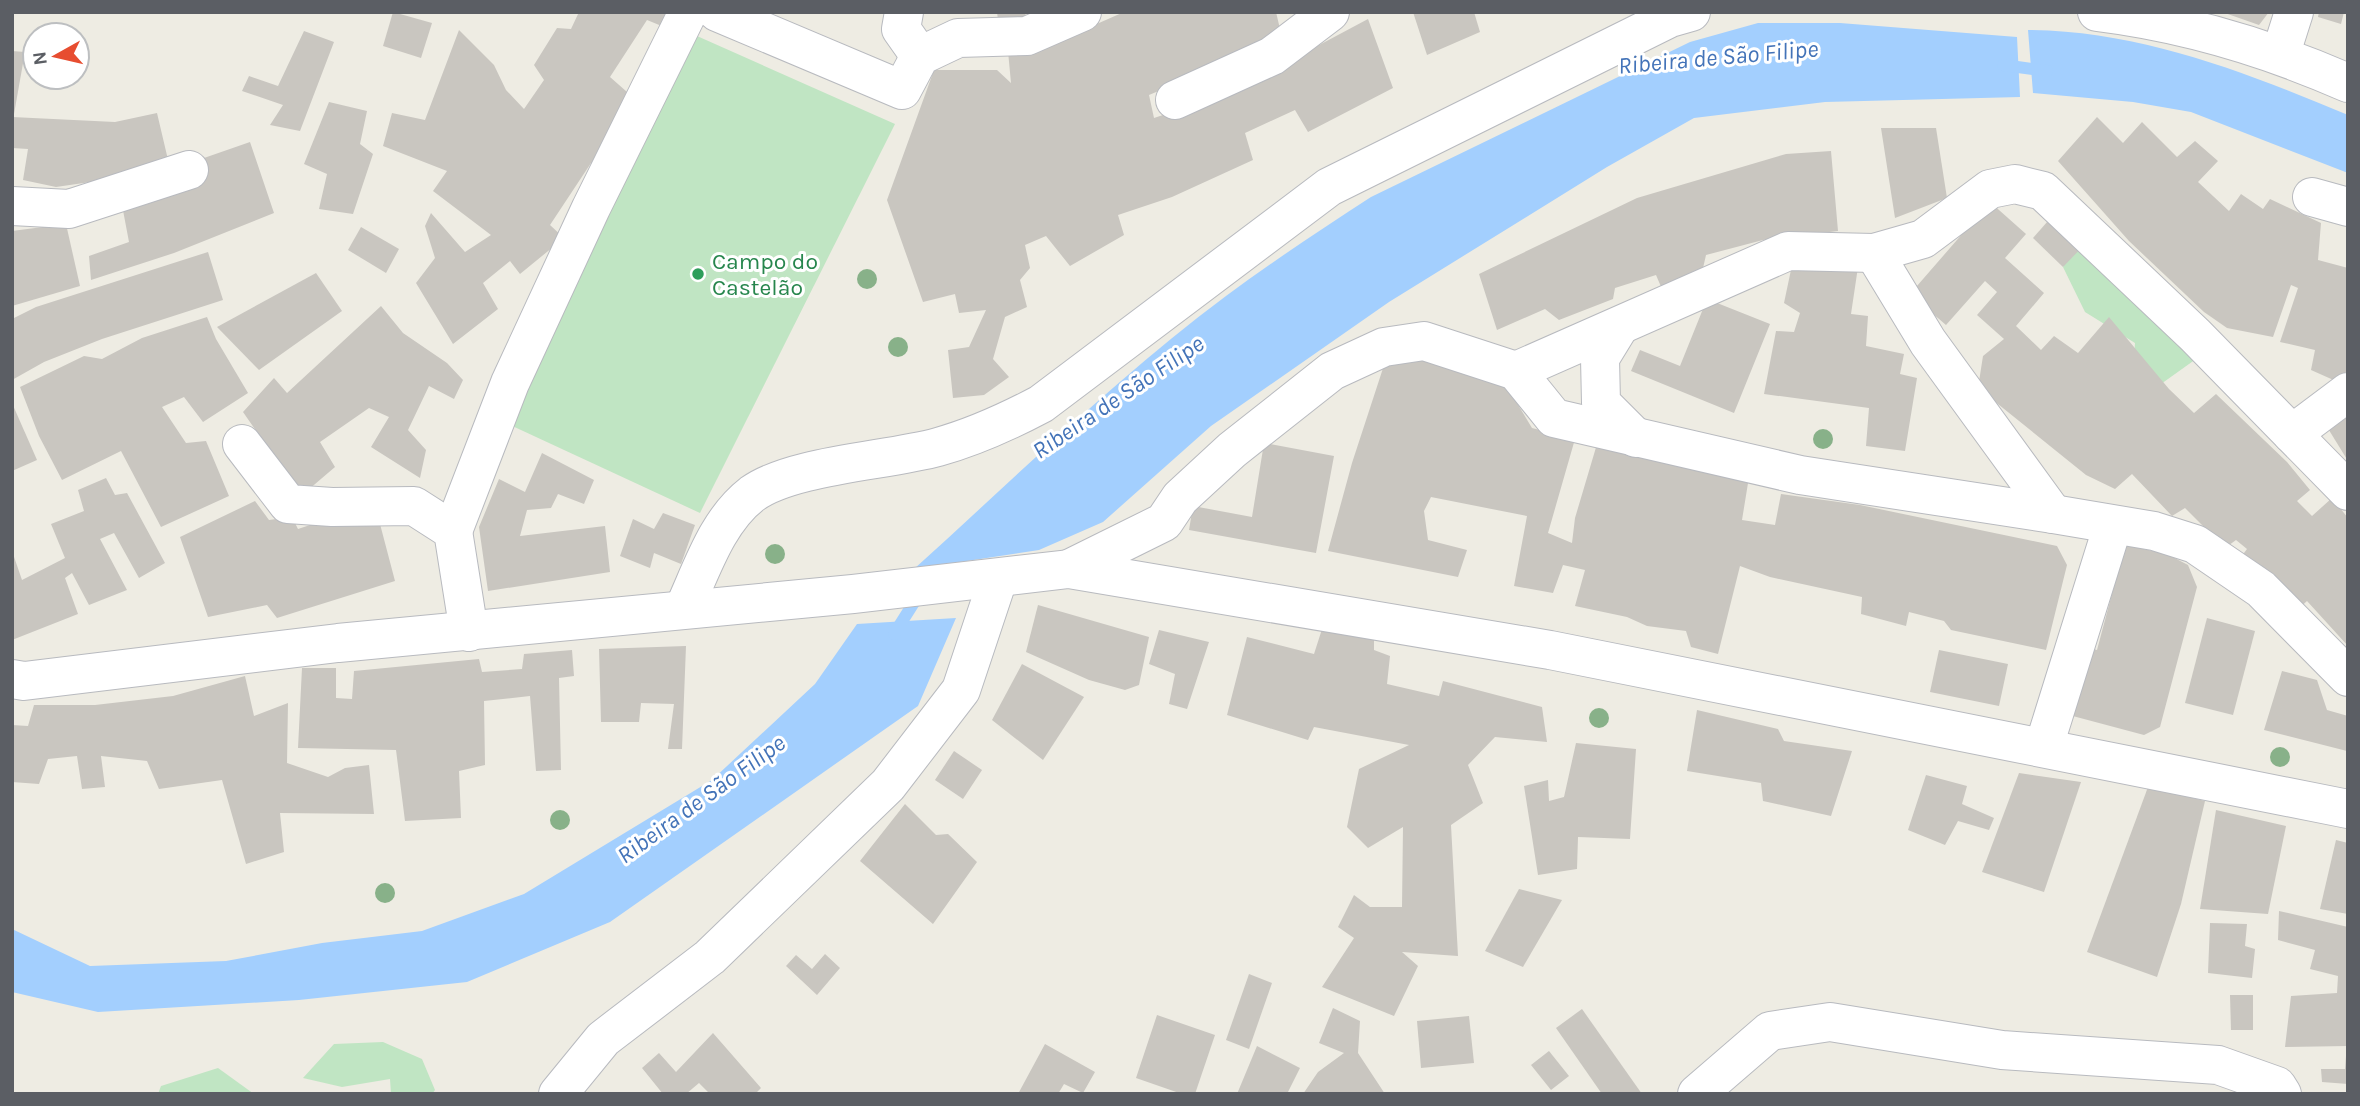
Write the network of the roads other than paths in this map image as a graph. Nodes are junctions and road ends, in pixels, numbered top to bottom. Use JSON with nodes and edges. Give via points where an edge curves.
{"nodes":[{"id":1,"x":688,"y":12,"type":"edge"},
{"id":2,"x":717,"y":12,"type":"edge"},
{"id":3,"x":904,"y":12,"type":"edge"},
{"id":4,"x":1082,"y":12,"type":"edge"},
{"id":5,"x":1330,"y":12,"type":"edge"},
{"id":6,"x":1691,"y":12,"type":"edge"},
{"id":7,"x":2097,"y":12,"type":"edge"},
{"id":8,"x":2294,"y":12,"type":"edge"},
{"id":9,"x":1298,"y":24,"type":"edge"},
{"id":10,"x":2281,"y":53,"type":"junction"},
{"id":11,"x":920,"y":56,"type":"junction"},
{"id":12,"x":2348,"y":83,"type":"edge"},
{"id":13,"x":1175,"y":100,"type":"dead end"},
{"id":14,"x":189,"y":170,"type":"dead end"},
{"id":15,"x":2312,"y":197,"type":"dead end"},
{"id":16,"x":12,"y":206,"type":"edge"},
{"id":17,"x":2348,"y":207,"type":"edge"},
{"id":18,"x":1874,"y":253,"type":"junction"},
{"id":19,"x":1619,"y":327,"type":"junction"},
{"id":20,"x":1516,"y":371,"type":"junction"},
{"id":21,"x":2348,"y":392,"type":"edge"},
{"id":22,"x":2292,"y":434,"type":"junction"},
{"id":23,"x":1636,"y":438,"type":"junction"},
{"id":24,"x":242,"y":444,"type":"dead end"},
{"id":25,"x":2348,"y":491,"type":"edge"},
{"id":26,"x":2053,"y":514,"type":"junction"},
{"id":27,"x":2113,"y":525,"type":"junction"},
{"id":28,"x":453,"y":531,"type":"junction"},
{"id":29,"x":1062,"y":570,"type":"junction"},
{"id":30,"x":998,"y":579,"type":"junction"},
{"id":31,"x":684,"y":608,"type":"junction"},
{"id":32,"x":469,"y":632,"type":"junction"},
{"id":33,"x":973,"y":651,"type":"junction"},
{"id":34,"x":2348,"y":677,"type":"edge"},
{"id":35,"x":12,"y":679,"type":"edge"},
{"id":36,"x":2043,"y":746,"type":"junction"},
{"id":37,"x":2348,"y":809,"type":"edge"},
{"id":38,"x":558,"y":1094,"type":"edge"},
{"id":39,"x":1697,"y":1094,"type":"edge"},
{"id":40,"x":2282,"y":1094,"type":"edge"}],
"edges":[{"from":1,"to":28,"type":"street","via":[[510,383]]},
{"from":2,"to":11,"type":"street","via":[[902,90]]},
{"from":3,"to":11,"type":"street","via":[[901,29]]},
{"from":4,"to":11,"type":"street","via":[[1027,36],[958,38]]},
{"from":5,"to":9,"type":"street"},
{"from":6,"to":31,"type":"street","via":[[1670,18],[1329,187],[1041,404],[992,429],[937,447],[779,480],[751,495],[717,534]]},
{"from":7,"to":10,"type":"street","via":[[2146,18]]},
{"from":8,"to":10,"type":"street"},
{"from":9,"to":13,"type":"street","via":[[1272,56]]},
{"from":10,"to":12,"type":"street"},
{"from":14,"to":16,"type":"street","via":[[69,209]]},
{"from":15,"to":17,"type":"street"},
{"from":18,"to":19,"type":"street","via":[[1788,251]]},
{"from":18,"to":22,"type":"street","via":[[1923,239],[1990,189],[2015,184],[2043,191]]},
{"from":18,"to":26,"type":"street","via":[[1928,342]]},
{"from":19,"to":20,"type":"street"},
{"from":19,"to":23,"type":"street","via":[[1600,358],[1601,403]]},
{"from":20,"to":23,"type":"street","via":[[1554,418]]},
{"from":20,"to":29,"type":"street","via":[[1424,341],[1384,347],[1332,371],[1232,450],[1180,498],[1164,522]]},
{"from":21,"to":22,"type":"street"},
{"from":22,"to":25,"type":"street"},
{"from":23,"to":26,"type":"street","via":[[1800,475]]},
{"from":24,"to":28,"type":"street","via":[[288,504],[414,506]]},
{"from":26,"to":27,"type":"street"},
{"from":27,"to":34,"type":"street","via":[[2154,531],[2194,544],[2261,589]]},
{"from":27,"to":36,"type":"street"},
{"from":28,"to":32,"type":"street"},
{"from":29,"to":30,"type":"street"},
{"from":29,"to":33,"type":"street","via":[[1019,602]]},
{"from":29,"to":36,"type":"street","via":[[1549,650]]},
{"from":30,"to":31,"type":"street"},
{"from":30,"to":33,"type":"street"},
{"from":31,"to":32,"type":"street"},
{"from":32,"to":35,"type":"street"},
{"from":33,"to":38,"type":"street","via":[[961,690],[888,786],[710,957],[603,1040]]},
{"from":36,"to":37,"type":"street"},
{"from":39,"to":40,"type":"street","via":[[1770,1031],[1829,1022],[2002,1050],[2218,1065],[2277,1086]]}]}
